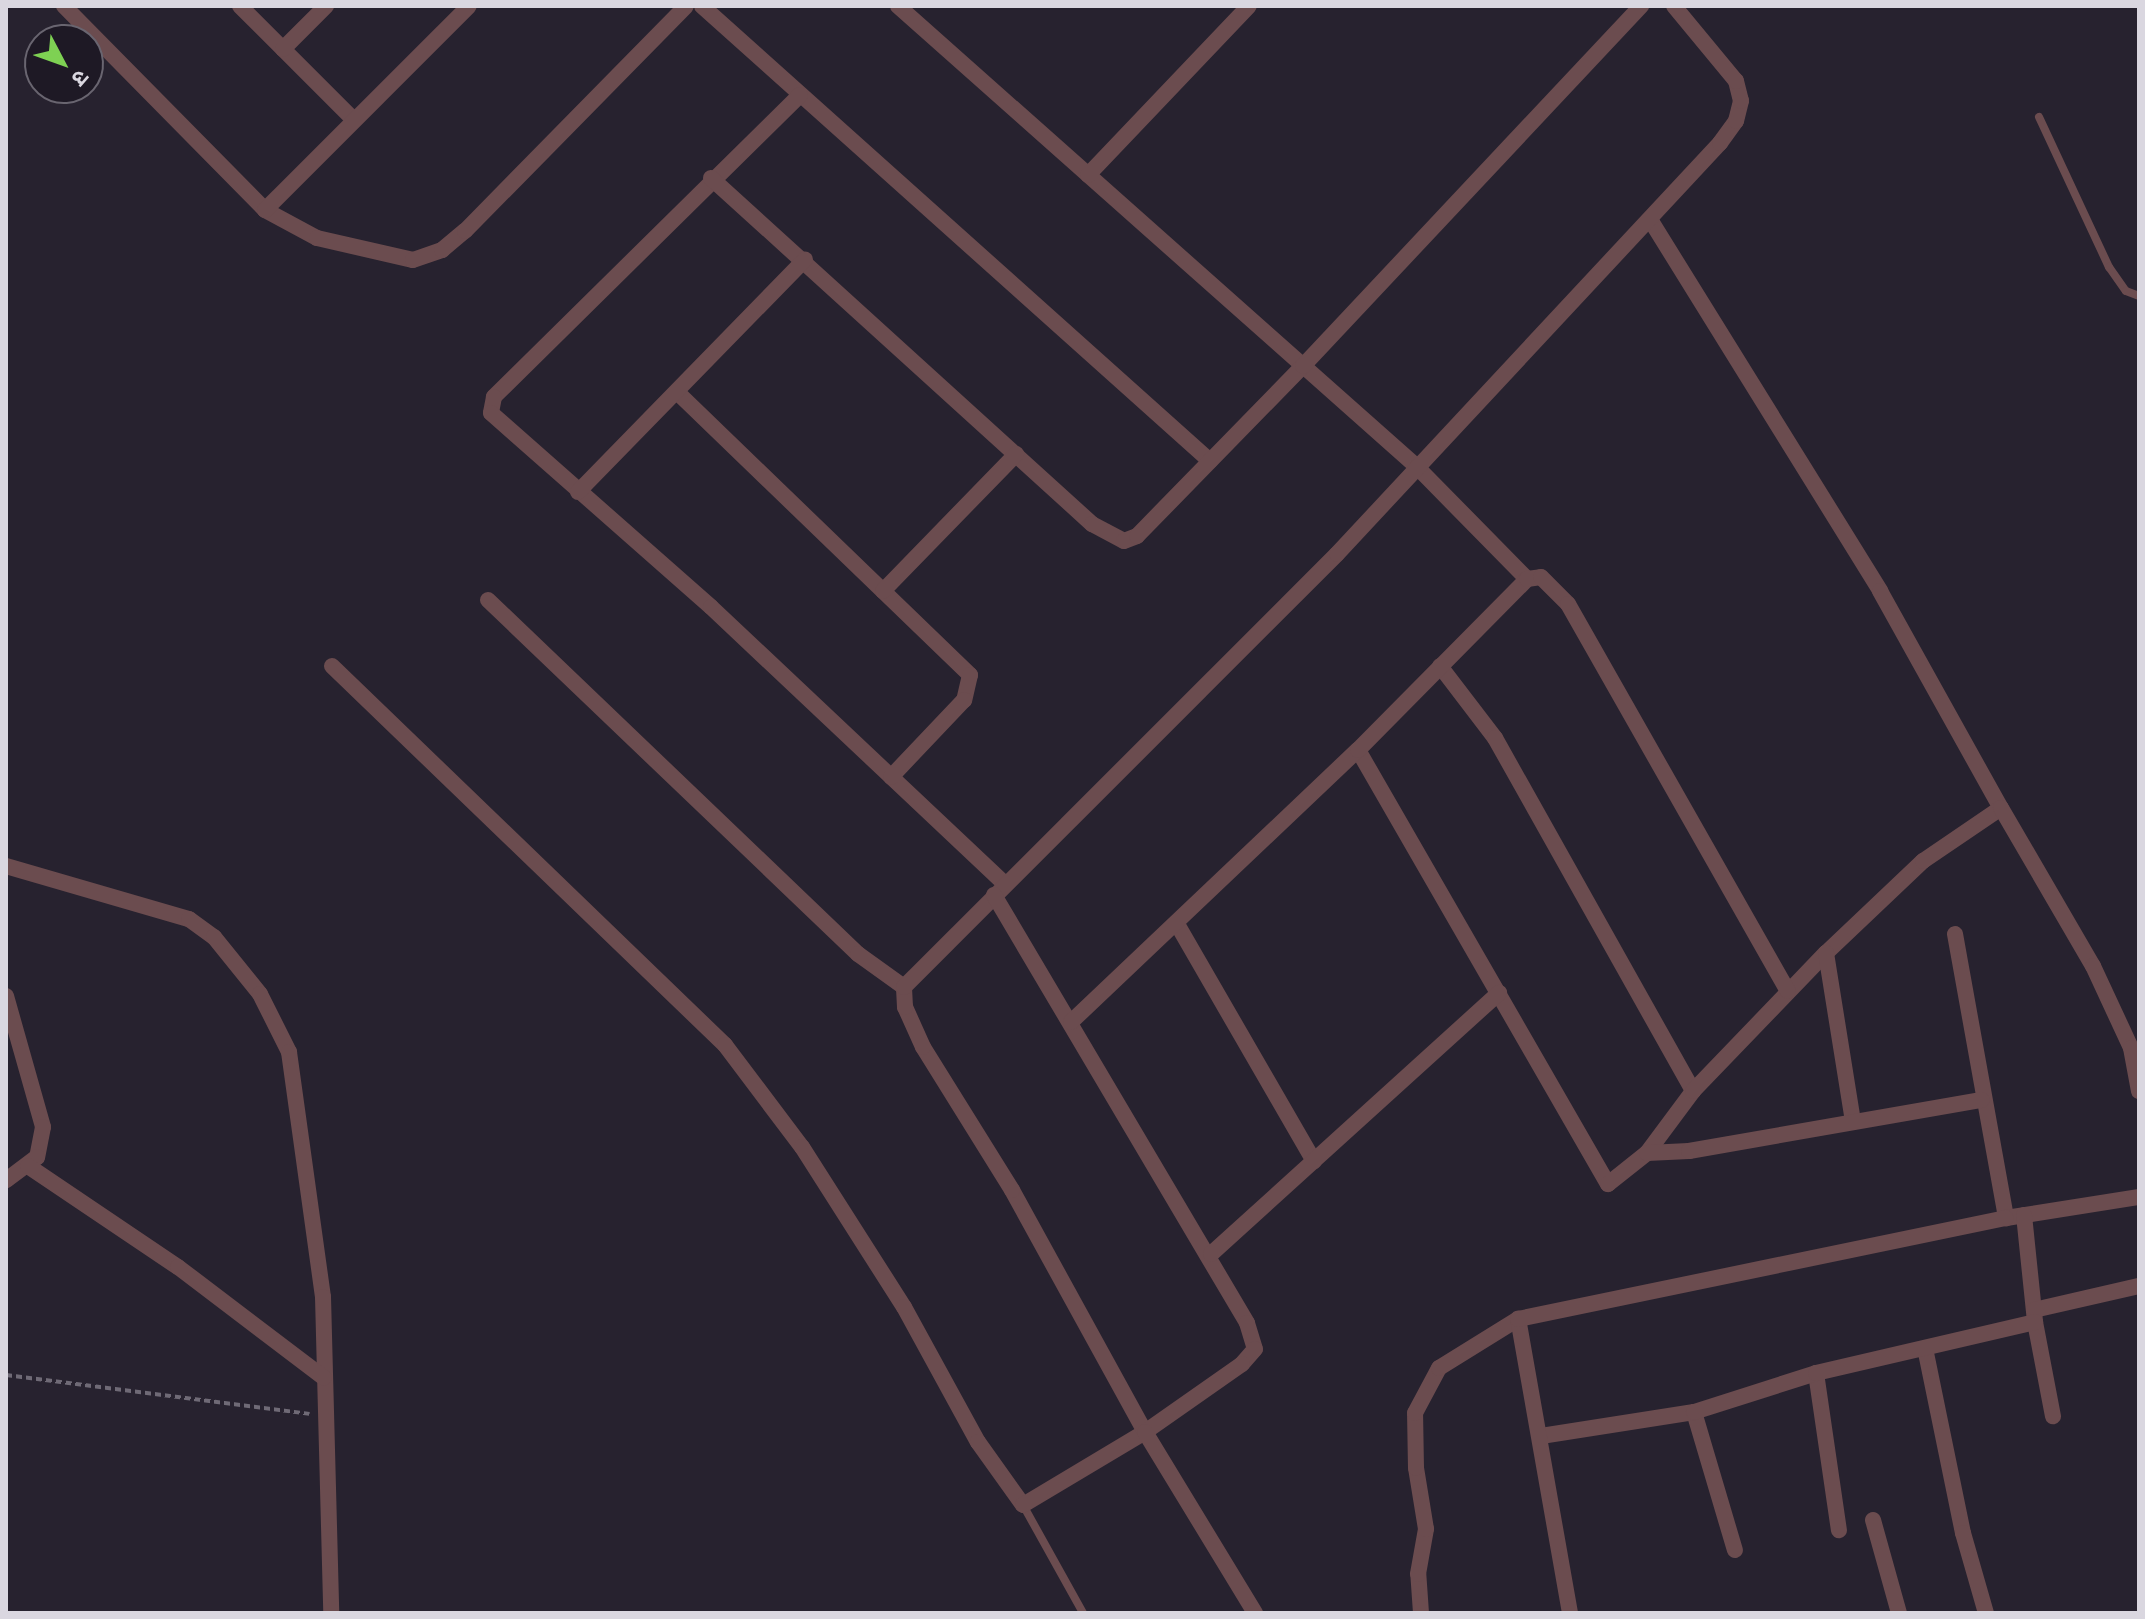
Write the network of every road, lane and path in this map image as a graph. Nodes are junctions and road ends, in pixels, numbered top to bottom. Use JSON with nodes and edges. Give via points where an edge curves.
{"nodes":[{"id":1,"x":64,"y":6,"type":"edge"},
{"id":2,"x":240,"y":6,"type":"edge"},
{"id":3,"x":326,"y":6,"type":"edge"},
{"id":4,"x":469,"y":6,"type":"edge"},
{"id":5,"x":686,"y":6,"type":"edge"},
{"id":6,"x":702,"y":6,"type":"edge"},
{"id":7,"x":898,"y":6,"type":"edge"},
{"id":8,"x":1249,"y":6,"type":"edge"},
{"id":9,"x":1641,"y":6,"type":"edge"},
{"id":10,"x":1674,"y":6,"type":"edge"},
{"id":11,"x":283,"y":49,"type":"junction"},
{"id":12,"x":800,"y":95,"type":"junction"},
{"id":13,"x":2039,"y":117,"type":"dead end"},
{"id":14,"x":354,"y":120,"type":"junction"},
{"id":15,"x":1088,"y":175,"type":"junction"},
{"id":16,"x":711,"y":178,"type":"junction"},
{"id":17,"x":265,"y":210,"type":"junction"},
{"id":18,"x":1651,"y":221,"type":"junction"},
{"id":19,"x":805,"y":259,"type":"junction"},
{"id":20,"x":2139,"y":296,"type":"edge"},
{"id":21,"x":1303,"y":366,"type":"junction"},
{"id":22,"x":678,"y":393,"type":"junction"},
{"id":23,"x":1016,"y":454,"type":"junction"},
{"id":24,"x":1210,"y":461,"type":"junction"},
{"id":25,"x":1417,"y":467,"type":"junction"},
{"id":26,"x":578,"y":492,"type":"junction"},
{"id":27,"x":1527,"y":579,"type":"junction"},
{"id":28,"x":883,"y":591,"type":"junction"},
{"id":29,"x":488,"y":600,"type":"dead end"},
{"id":30,"x":332,"y":666,"type":"dead end"},
{"id":31,"x":1440,"y":666,"type":"junction"},
{"id":32,"x":1358,"y":750,"type":"junction"},
{"id":33,"x":891,"y":777,"type":"junction"},
{"id":34,"x":2001,"y":808,"type":"junction"},
{"id":35,"x":6,"y":866,"type":"edge"},
{"id":36,"x":1000,"y":889,"type":"junction"},
{"id":37,"x":1177,"y":924,"type":"junction"},
{"id":38,"x":1955,"y":934,"type":"dead end"},
{"id":39,"x":1826,"y":953,"type":"junction"},
{"id":40,"x":904,"y":987,"type":"junction"},
{"id":41,"x":1788,"y":991,"type":"junction"},
{"id":42,"x":1499,"y":993,"type":"junction"},
{"id":43,"x":6,"y":996,"type":"edge"},
{"id":44,"x":1071,"y":1022,"type":"junction"},
{"id":45,"x":1693,"y":1091,"type":"junction"},
{"id":46,"x":2139,"y":1091,"type":"edge"},
{"id":47,"x":1982,"y":1100,"type":"junction"},
{"id":48,"x":1853,"y":1122,"type":"junction"},
{"id":49,"x":1647,"y":1153,"type":"junction"},
{"id":50,"x":1314,"y":1161,"type":"junction"},
{"id":51,"x":28,"y":1166,"type":"junction"},
{"id":52,"x":6,"y":1180,"type":"edge"},
{"id":53,"x":2139,"y":1197,"type":"edge"},
{"id":54,"x":2024,"y":1215,"type":"junction"},
{"id":55,"x":2006,"y":1218,"type":"junction"},
{"id":56,"x":1211,"y":1254,"type":"junction"},
{"id":57,"x":2139,"y":1286,"type":"edge"},
{"id":58,"x":2034,"y":1316,"type":"junction"},
{"id":59,"x":1518,"y":1319,"type":"junction"},
{"id":60,"x":1925,"y":1348,"type":"junction"},
{"id":61,"x":1816,"y":1373,"type":"junction"},
{"id":62,"x":6,"y":1375,"type":"edge"},
{"id":63,"x":324,"y":1378,"type":"junction"},
{"id":64,"x":1694,"y":1412,"type":"junction"},
{"id":65,"x":325,"y":1415,"type":"junction"},
{"id":66,"x":2053,"y":1416,"type":"dead end"},
{"id":67,"x":1145,"y":1432,"type":"junction"},
{"id":68,"x":1541,"y":1436,"type":"junction"},
{"id":69,"x":1023,"y":1505,"type":"junction"},
{"id":70,"x":1873,"y":1520,"type":"dead end"},
{"id":71,"x":1839,"y":1530,"type":"dead end"},
{"id":72,"x":1735,"y":1550,"type":"dead end"},
{"id":73,"x":331,"y":1613,"type":"edge"},
{"id":74,"x":1083,"y":1613,"type":"edge"},
{"id":75,"x":1255,"y":1613,"type":"edge"},
{"id":76,"x":1421,"y":1613,"type":"edge"},
{"id":77,"x":1570,"y":1613,"type":"edge"},
{"id":78,"x":1899,"y":1613,"type":"edge"},
{"id":79,"x":1986,"y":1613,"type":"edge"}],
"edges":[{"from":1,"to":17,"type":"street"},
{"from":2,"to":11,"type":"street"},
{"from":3,"to":11,"type":"street"},
{"from":4,"to":14,"type":"street"},
{"from":5,"to":17,"type":"street","via":[[442,250],[413,260],[377,256],[317,238]]},
{"from":6,"to":12,"type":"street"},
{"from":7,"to":15,"type":"street"},
{"from":8,"to":15,"type":"street"},
{"from":9,"to":21,"type":"street"},
{"from":10,"to":18,"type":"street","via":[[1736,81],[1741,101],[1736,121],[1720,143]]},
{"from":11,"to":14,"type":"street"},
{"from":12,"to":16,"type":"street"},
{"from":12,"to":24,"type":"street"},
{"from":13,"to":20,"type":"lane","via":[[2109,267],[2126,291]]},
{"from":14,"to":17,"type":"street"},
{"from":15,"to":21,"type":"street"},
{"from":16,"to":19,"type":"street"},
{"from":16,"to":26,"type":"street","via":[[489,406],[501,424]]},
{"from":18,"to":25,"type":"street"},
{"from":18,"to":34,"type":"street","via":[[1880,591]]},
{"from":19,"to":22,"type":"street"},
{"from":19,"to":23,"type":"street"},
{"from":21,"to":24,"type":"street"},
{"from":21,"to":25,"type":"street"},
{"from":22,"to":26,"type":"street"},
{"from":22,"to":28,"type":"street"},
{"from":23,"to":24,"type":"street","via":[[1092,524],[1124,541],[1137,536]]},
{"from":23,"to":28,"type":"street"},
{"from":25,"to":27,"type":"street"},
{"from":25,"to":36,"type":"street","via":[[1337,554]]},
{"from":26,"to":33,"type":"street"},
{"from":27,"to":31,"type":"street"},
{"from":27,"to":41,"type":"street","via":[[1541,577],[1568,604]]},
{"from":28,"to":33,"type":"street","via":[[970,675],[964,700]]},
{"from":29,"to":40,"type":"street","via":[[858,954]]},
{"from":30,"to":69,"type":"street","via":[[725,1045],[802,1147],[904,1307],[978,1442]]},
{"from":31,"to":32,"type":"street"},
{"from":31,"to":45,"type":"street","via":[[1495,738]]},
{"from":32,"to":37,"type":"street"},
{"from":32,"to":42,"type":"street"},
{"from":33,"to":36,"type":"street"},
{"from":34,"to":39,"type":"street","via":[[1923,861]]},
{"from":34,"to":46,"type":"street","via":[[2093,966],[2131,1048]]},
{"from":35,"to":63,"type":"street","via":[[189,919],[214,937],[260,994],[289,1052],[301,1112],[323,1297]]},
{"from":36,"to":40,"type":"street"},
{"from":36,"to":44,"type":"street"},
{"from":37,"to":44,"type":"street"},
{"from":37,"to":50,"type":"street"},
{"from":38,"to":47,"type":"street"},
{"from":39,"to":41,"type":"street"},
{"from":39,"to":48,"type":"street"},
{"from":40,"to":67,"type":"street","via":[[905,1007],[923,1047],[1012,1190]]},
{"from":41,"to":45,"type":"street"},
{"from":42,"to":49,"type":"street","via":[[1608,1184]]},
{"from":42,"to":50,"type":"street"},
{"from":43,"to":51,"type":"street","via":[[43,1127],[42,1145]]},
{"from":44,"to":56,"type":"street"},
{"from":45,"to":49,"type":"street"},
{"from":47,"to":48,"type":"street"},
{"from":47,"to":55,"type":"street"},
{"from":48,"to":49,"type":"street","via":[[1689,1151]]},
{"from":50,"to":56,"type":"street"},
{"from":51,"to":52,"type":"street"},
{"from":51,"to":63,"type":"street","via":[[178,1267]]},
{"from":53,"to":54,"type":"street"},
{"from":54,"to":55,"type":"street"},
{"from":54,"to":58,"type":"street"},
{"from":55,"to":59,"type":"street"},
{"from":56,"to":67,"type":"street","via":[[1255,1349],[1219,1383]]},
{"from":57,"to":58,"type":"street"},
{"from":58,"to":60,"type":"street"},
{"from":58,"to":66,"type":"street"},
{"from":59,"to":68,"type":"street"},
{"from":59,"to":76,"type":"street","via":[[1439,1368],[1415,1413],[1416,1468],[1426,1529],[1418,1574]]},
{"from":60,"to":61,"type":"street"},
{"from":60,"to":79,"type":"street","via":[[1963,1533]]},
{"from":61,"to":64,"type":"street"},
{"from":61,"to":71,"type":"street"},
{"from":62,"to":65,"type":"path"},
{"from":63,"to":65,"type":"street"},
{"from":64,"to":68,"type":"street"},
{"from":64,"to":72,"type":"street"},
{"from":65,"to":73,"type":"street"},
{"from":67,"to":69,"type":"street"},
{"from":67,"to":75,"type":"street"},
{"from":68,"to":77,"type":"street"},
{"from":69,"to":74,"type":"lane"},
{"from":70,"to":78,"type":"street"}]}
